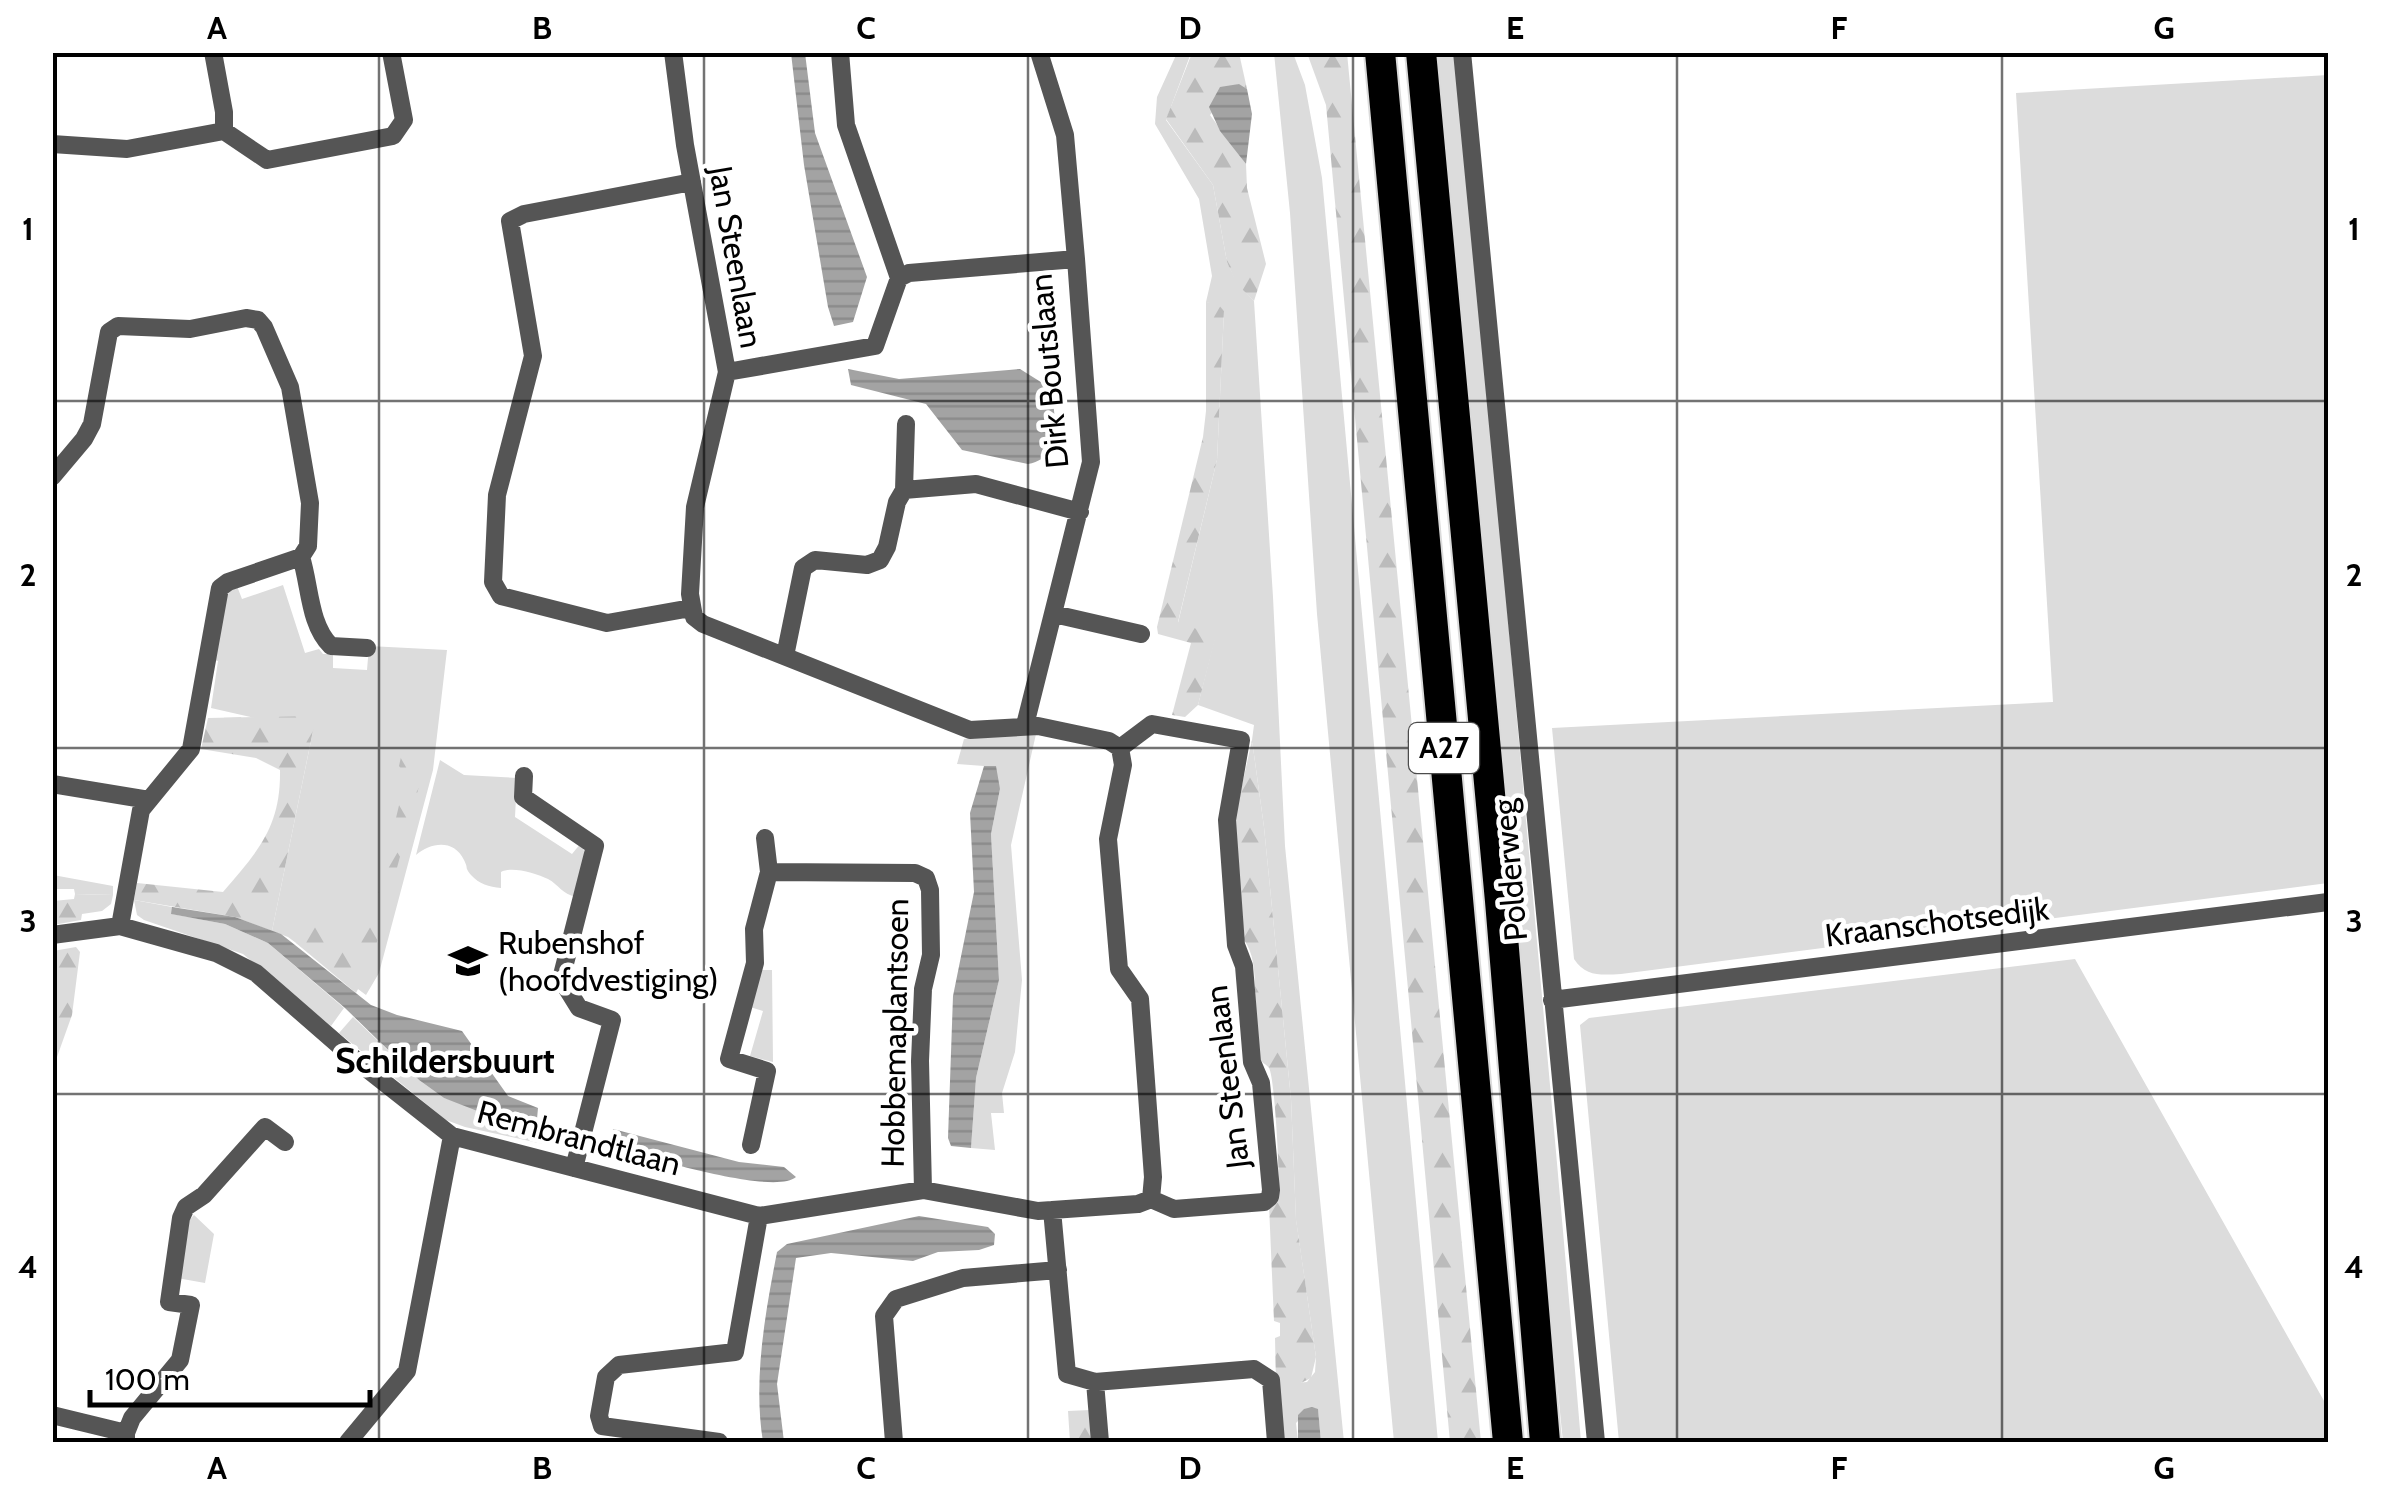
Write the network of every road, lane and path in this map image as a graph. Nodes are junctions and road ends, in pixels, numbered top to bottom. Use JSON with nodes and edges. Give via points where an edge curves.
{"nodes":[{"id":1,"x":213,"y":52,"type":"edge"},
{"id":2,"x":392,"y":52,"type":"edge"},
{"id":3,"x":673,"y":52,"type":"edge"},
{"id":4,"x":840,"y":52,"type":"edge"},
{"id":5,"x":1039,"y":52,"type":"edge"},
{"id":6,"x":1380,"y":52,"type":"edge"},
{"id":7,"x":1421,"y":52,"type":"edge"},
{"id":8,"x":1462,"y":52,"type":"edge"},
{"id":9,"x":224,"y":131,"type":"junction"},
{"id":10,"x":52,"y":144,"type":"edge"},
{"id":11,"x":692,"y":182,"type":"junction"},
{"id":12,"x":1076,"y":258,"type":"junction"},
{"id":13,"x":899,"y":278,"type":"junction"},
{"id":14,"x":727,"y":372,"type":"junction"},
{"id":15,"x":906,"y":424,"type":"dead end"},
{"id":16,"x":52,"y":477,"type":"edge"},
{"id":17,"x":904,"y":490,"type":"junction"},
{"id":18,"x":1080,"y":512,"type":"junction"},
{"id":19,"x":301,"y":557,"type":"junction"},
{"id":20,"x":690,"y":608,"type":"junction"},
{"id":21,"x":1054,"y":614,"type":"junction"},
{"id":22,"x":1142,"y":634,"type":"dead end"},
{"id":23,"x":367,"y":648,"type":"dead end"},
{"id":24,"x":784,"y":656,"type":"junction"},
{"id":25,"x":1025,"y":725,"type":"junction"},
{"id":26,"x":1120,"y":748,"type":"junction"},
{"id":27,"x":524,"y":776,"type":"dead end"},
{"id":28,"x":52,"y":784,"type":"edge"},
{"id":29,"x":149,"y":800,"type":"junction"},
{"id":30,"x":766,"y":838,"type":"dead end"},
{"id":31,"x":770,"y":872,"type":"junction"},
{"id":32,"x":2328,"y":902,"type":"edge"},
{"id":33,"x":120,"y":926,"type":"junction"},
{"id":34,"x":52,"y":934,"type":"edge"},
{"id":35,"x":1552,"y":1000,"type":"junction"},
{"id":36,"x":452,"y":1136,"type":"junction"},
{"id":37,"x":285,"y":1142,"type":"dead end"},
{"id":38,"x":751,"y":1145,"type":"dead end"},
{"id":39,"x":574,"y":1168,"type":"junction"},
{"id":40,"x":923,"y":1190,"type":"junction"},
{"id":41,"x":1150,"y":1199,"type":"junction"},
{"id":42,"x":1052,"y":1210,"type":"junction"},
{"id":43,"x":759,"y":1216,"type":"junction"},
{"id":44,"x":1058,"y":1270,"type":"junction"},
{"id":45,"x":1095,"y":1382,"type":"junction"},
{"id":46,"x":52,"y":1415,"type":"edge"},
{"id":47,"x":126,"y":1438,"type":"edge"},
{"id":48,"x":348,"y":1442,"type":"edge"},
{"id":49,"x":719,"y":1442,"type":"edge"},
{"id":50,"x":894,"y":1442,"type":"edge"},
{"id":51,"x":1100,"y":1442,"type":"edge"},
{"id":52,"x":1276,"y":1442,"type":"edge"},
{"id":53,"x":1508,"y":1442,"type":"edge"},
{"id":54,"x":1545,"y":1442,"type":"edge"},
{"id":55,"x":1596,"y":1442,"type":"edge"}],
"edges":[{"from":1,"to":9,"type":"street"},
{"from":2,"to":9,"type":"street","via":[[404,120],[393,136],[267,160]]},
{"from":3,"to":11,"type":"street","name":"Jan Steenlaan"},
{"from":4,"to":13,"type":"street","via":[[846,125]]},
{"from":5,"to":12,"type":"street","via":[[1065,136]]},
{"from":6,"to":53,"type":"highway","number":"A27"},
{"from":7,"to":54,"type":"highway","number":"A27"},
{"from":8,"to":35,"type":"street","name":"Polderweg"},
{"from":9,"to":10,"type":"street","via":[[127,149]]},
{"from":11,"to":14,"type":"street","name":"Jan Steenlaan"},
{"from":11,"to":20,"type":"street","via":[[510,221],[533,356],[498,496],[492,582],[501,596],[607,623]]},
{"from":12,"to":13,"type":"street","name":"Dirk Boutslaan"},
{"from":12,"to":18,"type":"street","name":"Dirk Boutslaan","via":[[1091,462]]},
{"from":13,"to":14,"type":"street","via":[[874,346]]},
{"from":14,"to":20,"type":"street","name":"Jan Steenlaan","via":[[694,507]]},
{"from":15,"to":17,"type":"street"},
{"from":16,"to":19,"type":"street","via":[[92,424],[109,332],[118,326],[190,329],[258,320],[290,386],[310,502],[308,546]]},
{"from":17,"to":18,"type":"street","name":"Dirk Boutslaan","via":[[976,484]]},
{"from":17,"to":24,"type":"street","via":[[880,560],[815,560],[803,568]]},
{"from":18,"to":21,"type":"street","name":"Dirk Boutslaan"},
{"from":19,"to":23,"type":"street","via":[[324,639],[331,646]]},
{"from":19,"to":29,"type":"street","via":[[220,588],[191,749]]},
{"from":20,"to":24,"type":"street","via":[[703,624]]},
{"from":21,"to":22,"type":"street"},
{"from":21,"to":25,"type":"street","name":"Dirk Boutslaan"},
{"from":24,"to":25,"type":"street","via":[[970,730]]},
{"from":25,"to":26,"type":"street"},
{"from":26,"to":41,"type":"street","via":[[1124,765],[1108,839],[1118,969],[1140,1000]]},
{"from":26,"to":41,"type":"street","name":"Jan Steenlaan","via":[[1152,724],[1241,740],[1242,747],[1227,820],[1236,945],[1244,966],[1252,1062],[1261,1083],[1270,1198],[1174,1208]]},
{"from":27,"to":39,"type":"street","via":[[523,797],[594,846],[562,978],[579,1008],[612,1020]]},
{"from":28,"to":29,"type":"street"},
{"from":29,"to":33,"type":"street","via":[[140,810]]},
{"from":30,"to":31,"type":"street"},
{"from":31,"to":38,"type":"street","via":[[729,1059],[767,1071]]},
{"from":31,"to":40,"type":"street","name":"Hobbemaplantsoen","via":[[926,878],[931,955],[920,1061]]},
{"from":32,"to":35,"type":"street","name":"Kraanschotsedijk"},
{"from":33,"to":34,"type":"street","name":"Rembrandtlaan"},
{"from":33,"to":36,"type":"street","name":"Rembrandtlaan","via":[[216,953],[256,973]]},
{"from":35,"to":55,"type":"street","name":"Polderweg"},
{"from":36,"to":39,"type":"street","name":"Rembrandtlaan"},
{"from":36,"to":48,"type":"street","via":[[407,1371]]},
{"from":37,"to":47,"type":"street","via":[[265,1127],[186,1207],[169,1302],[190,1305],[180,1360],[132,1418]]},
{"from":39,"to":43,"type":"street","name":"Rembrandtlaan"},
{"from":40,"to":42,"type":"street","name":"Rembrandtlaan"},
{"from":40,"to":43,"type":"street","name":"Rembrandtlaan"},
{"from":41,"to":42,"type":"street","name":"Rembrandtlaan"},
{"from":42,"to":44,"type":"street"},
{"from":43,"to":49,"type":"street","via":[[735,1352],[619,1365],[606,1377],[599,1416],[602,1426]]},
{"from":44,"to":45,"type":"street","via":[[1067,1374]]},
{"from":44,"to":50,"type":"street","via":[[963,1278],[896,1299],[884,1316]]},
{"from":45,"to":51,"type":"street"},
{"from":45,"to":52,"type":"street","via":[[1254,1370],[1272,1380]]},
{"from":46,"to":47,"type":"street"}]}
